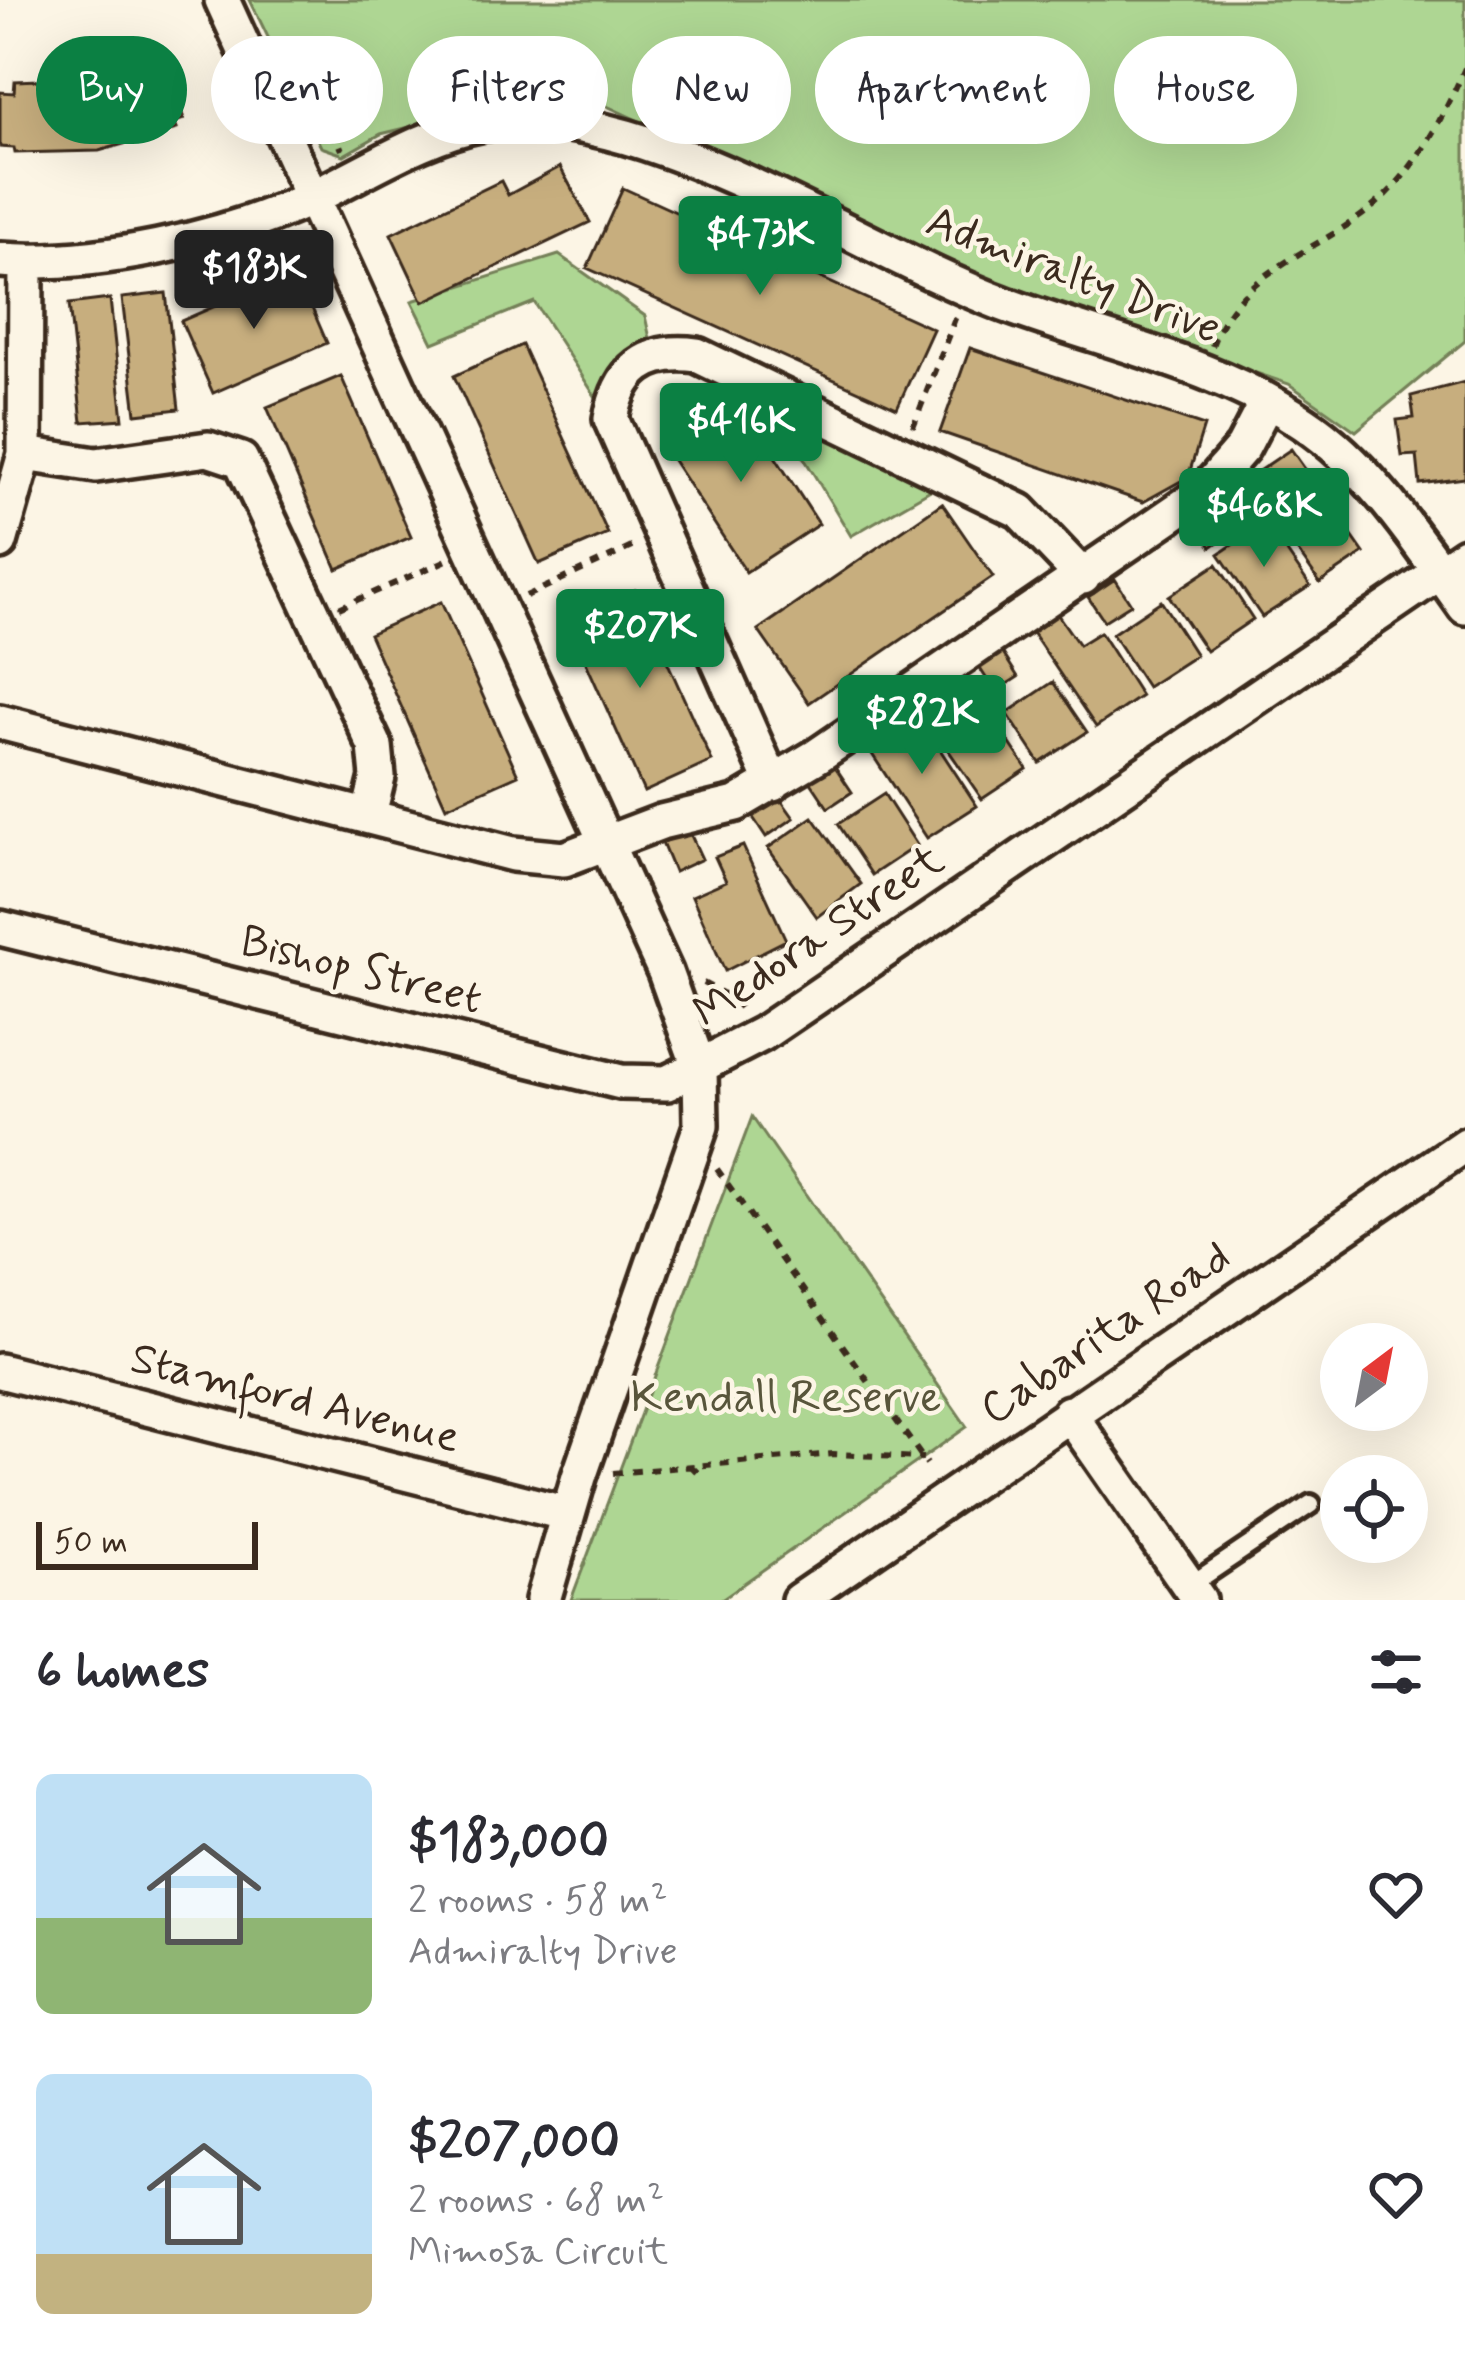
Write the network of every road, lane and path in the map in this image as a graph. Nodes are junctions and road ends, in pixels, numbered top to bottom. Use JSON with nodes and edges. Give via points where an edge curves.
{"nodes":[{"id":1,"x":222,"y":0,"type":"edge"},
{"id":2,"x":1465,"y":68,"type":"edge"},
{"id":3,"x":311,"y":198,"type":"junction"},
{"id":4,"x":13,"y":261,"type":"edge"},
{"id":5,"x":966,"y":289,"type":"junction"},
{"id":6,"x":1203,"y":372,"type":"junction"},
{"id":7,"x":1267,"y":401,"type":"junction"},
{"id":8,"x":25,"y":454,"type":"junction"},
{"id":9,"x":902,"y":458,"type":"junction"},
{"id":10,"x":659,"y":535,"type":"junction"},
{"id":11,"x":0,"y":542,"type":"edge"},
{"id":12,"x":471,"y":549,"type":"junction"},
{"id":13,"x":1453,"y":564,"type":"edge"},
{"id":14,"x":1083,"y":577,"type":"junction"},
{"id":15,"x":525,"y":596,"type":"dead end"},
{"id":16,"x":1465,"y":607,"type":"edge"},
{"id":17,"x":325,"y":614,"type":"dead end"},
{"id":18,"x":0,"y":722,"type":"edge"},
{"id":19,"x":773,"y":784,"type":"junction"},
{"id":20,"x":369,"y":814,"type":"junction"},
{"id":21,"x":606,"y":846,"type":"junction"},
{"id":22,"x":0,"y":928,"type":"edge"},
{"id":23,"x":700,"y":1069,"type":"junction"},
{"id":24,"x":697,"y":1140,"type":"junction"},
{"id":25,"x":1465,"y":1145,"type":"edge"},
{"id":26,"x":0,"y":1371,"type":"edge"},
{"id":27,"x":1069,"y":1413,"type":"junction"},
{"id":28,"x":692,"y":1466,"type":"junction"},
{"id":29,"x":700,"y":1475,"type":"dead end"},
{"id":30,"x":579,"y":1477,"type":"junction"},
{"id":31,"x":1311,"y":1504,"type":"dead end"},
{"id":32,"x":568,"y":1514,"type":"junction"},
{"id":33,"x":1194,"y":1593,"type":"edge"},
{"id":34,"x":542,"y":1600,"type":"edge"},
{"id":35,"x":799,"y":1600,"type":"edge"}],
"edges":[{"from":1,"to":3,"type":"street"},
{"from":2,"to":6,"type":"path","via":[[1430,136],[1385,195],[1238,300]]},
{"from":3,"to":4,"type":"street","name":"Admiralty Drive","via":[[255,224]]},
{"from":3,"to":5,"type":"street","name":"Admiralty Drive","via":[[482,123],[549,121],[691,162]]},
{"from":3,"to":12,"type":"street"},
{"from":4,"to":8,"type":"street"},
{"from":5,"to":6,"type":"street","name":"Admiralty Drive"},
{"from":5,"to":9,"type":"path"},
{"from":6,"to":7,"type":"street","name":"Admiralty Drive"},
{"from":7,"to":13,"type":"street","name":"Admiralty Drive","via":[[1336,446]]},
{"from":7,"to":14,"type":"street","via":[[1243,448],[1204,492]]},
{"from":8,"to":11,"type":"street"},
{"from":8,"to":20,"type":"street","via":[[96,465],[208,448],[241,460],[375,746]]},
{"from":9,"to":10,"type":"street","via":[[698,355],[649,356],[617,388],[611,419]]},
{"from":9,"to":14,"type":"street","via":[[1020,511]]},
{"from":10,"to":15,"type":"path"},
{"from":10,"to":19,"type":"street"},
{"from":12,"to":17,"type":"path"},
{"from":12,"to":21,"type":"street"},
{"from":13,"to":16,"type":"street","name":"Admiralty Drive"},
{"from":13,"to":23,"type":"street","name":"Medora Street"},
{"from":14,"to":19,"type":"street"},
{"from":18,"to":20,"type":"street"},
{"from":19,"to":21,"type":"street"},
{"from":20,"to":21,"type":"street","via":[[543,860]]},
{"from":21,"to":23,"type":"street"},
{"from":22,"to":23,"type":"street","name":"Bishop Street","via":[[621,1082],[667,1083]]},
{"from":23,"to":24,"type":"street"},
{"from":24,"to":28,"type":"path","via":[[925,1461],[833,1454]]},
{"from":24,"to":30,"type":"street"},
{"from":25,"to":27,"type":"street","name":"Cabarita Road"},
{"from":26,"to":32,"type":"street","name":"Stamford Avenue"},
{"from":27,"to":33,"type":"street"},
{"from":27,"to":35,"type":"street","name":"Cabarita Road"},
{"from":28,"to":29,"type":"path"},
{"from":28,"to":30,"type":"path"},
{"from":30,"to":32,"type":"street"},
{"from":31,"to":33,"type":"lane"},
{"from":32,"to":34,"type":"street"}]}
